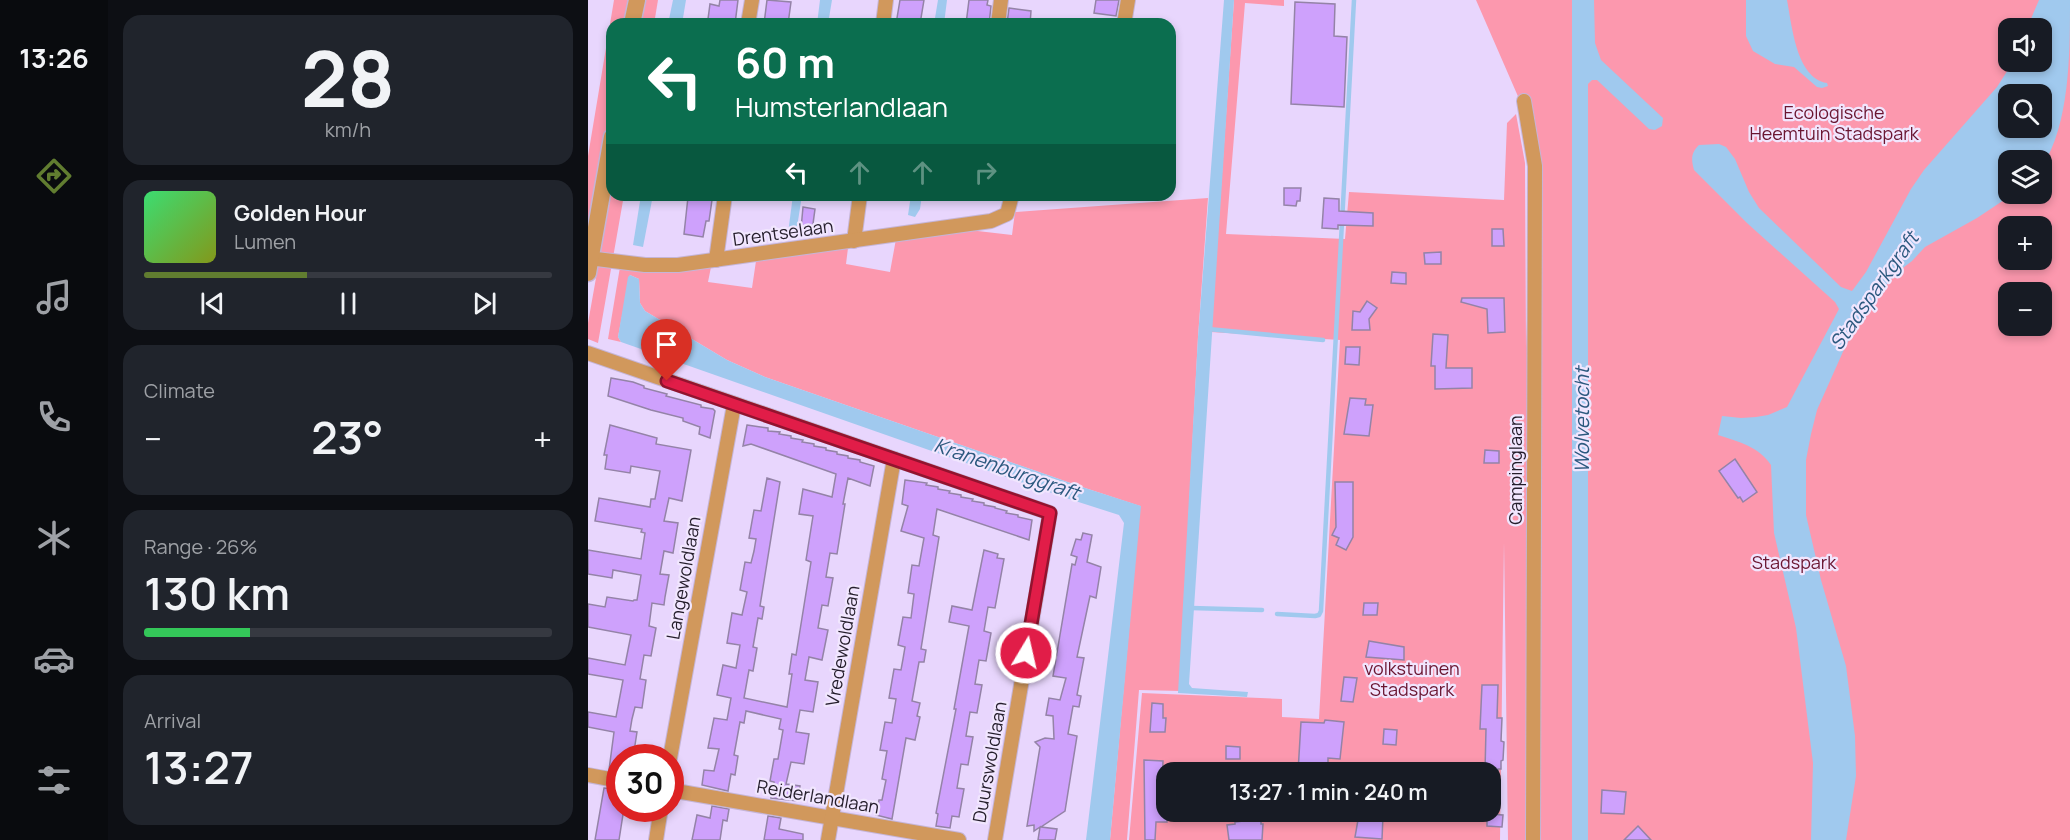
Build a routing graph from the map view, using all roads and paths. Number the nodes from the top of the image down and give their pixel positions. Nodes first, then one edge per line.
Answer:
1 (636, 0) edge
2 (752, 0) edge
3 (886, 0) edge
4 (1001, 0) edge
5 (1128, 0) edge
6 (633, 18) edge
7 (749, 18) edge
8 (884, 18) edge
9 (999, 18) edge
10 (1125, 18) edge
11 (1524, 101) dead end
12 (606, 170) edge
13 (724, 201) edge
14 (859, 201) edge
15 (1010, 201) edge
16 (854, 241) junction
17 (716, 260) junction
18 (589, 263) edge
19 (588, 353) edge
20 (734, 405) junction
21 (894, 459) junction
22 (673, 744) edge
23 (588, 775) edge
24 (606, 778) edge
25 (684, 792) edge
26 (832, 818) junction
27 (659, 822) edge
28 (656, 840) edge
29 (828, 840) edge
30 (959, 840) edge
31 (995, 840) edge
32 (1533, 840) edge

1 - 6 street
2 - 7 street
3 - 8 street
4 - 9 street
5 - 10 street
11 - 32 street, Campinglaan
12 - 18 street
13 - 17 street, Drentselaan
14 - 16 street, Drentselaan
15 - 16 street, Drentselaan
16 - 17 street, Drentselaan
17 - 18 street, Drentselaan
19 - 20 street
20 - 21 street
20 - 22 street, Langewoldlaan
21 - 26 street, Vredewoldlaan
21 - 31 street, Duurswoldlaan
23 - 24 street
25 - 26 street, Reiderlandlaan
26 - 29 street, Vredewoldlaan
26 - 30 street, Reiderlandlaan
27 - 28 street

